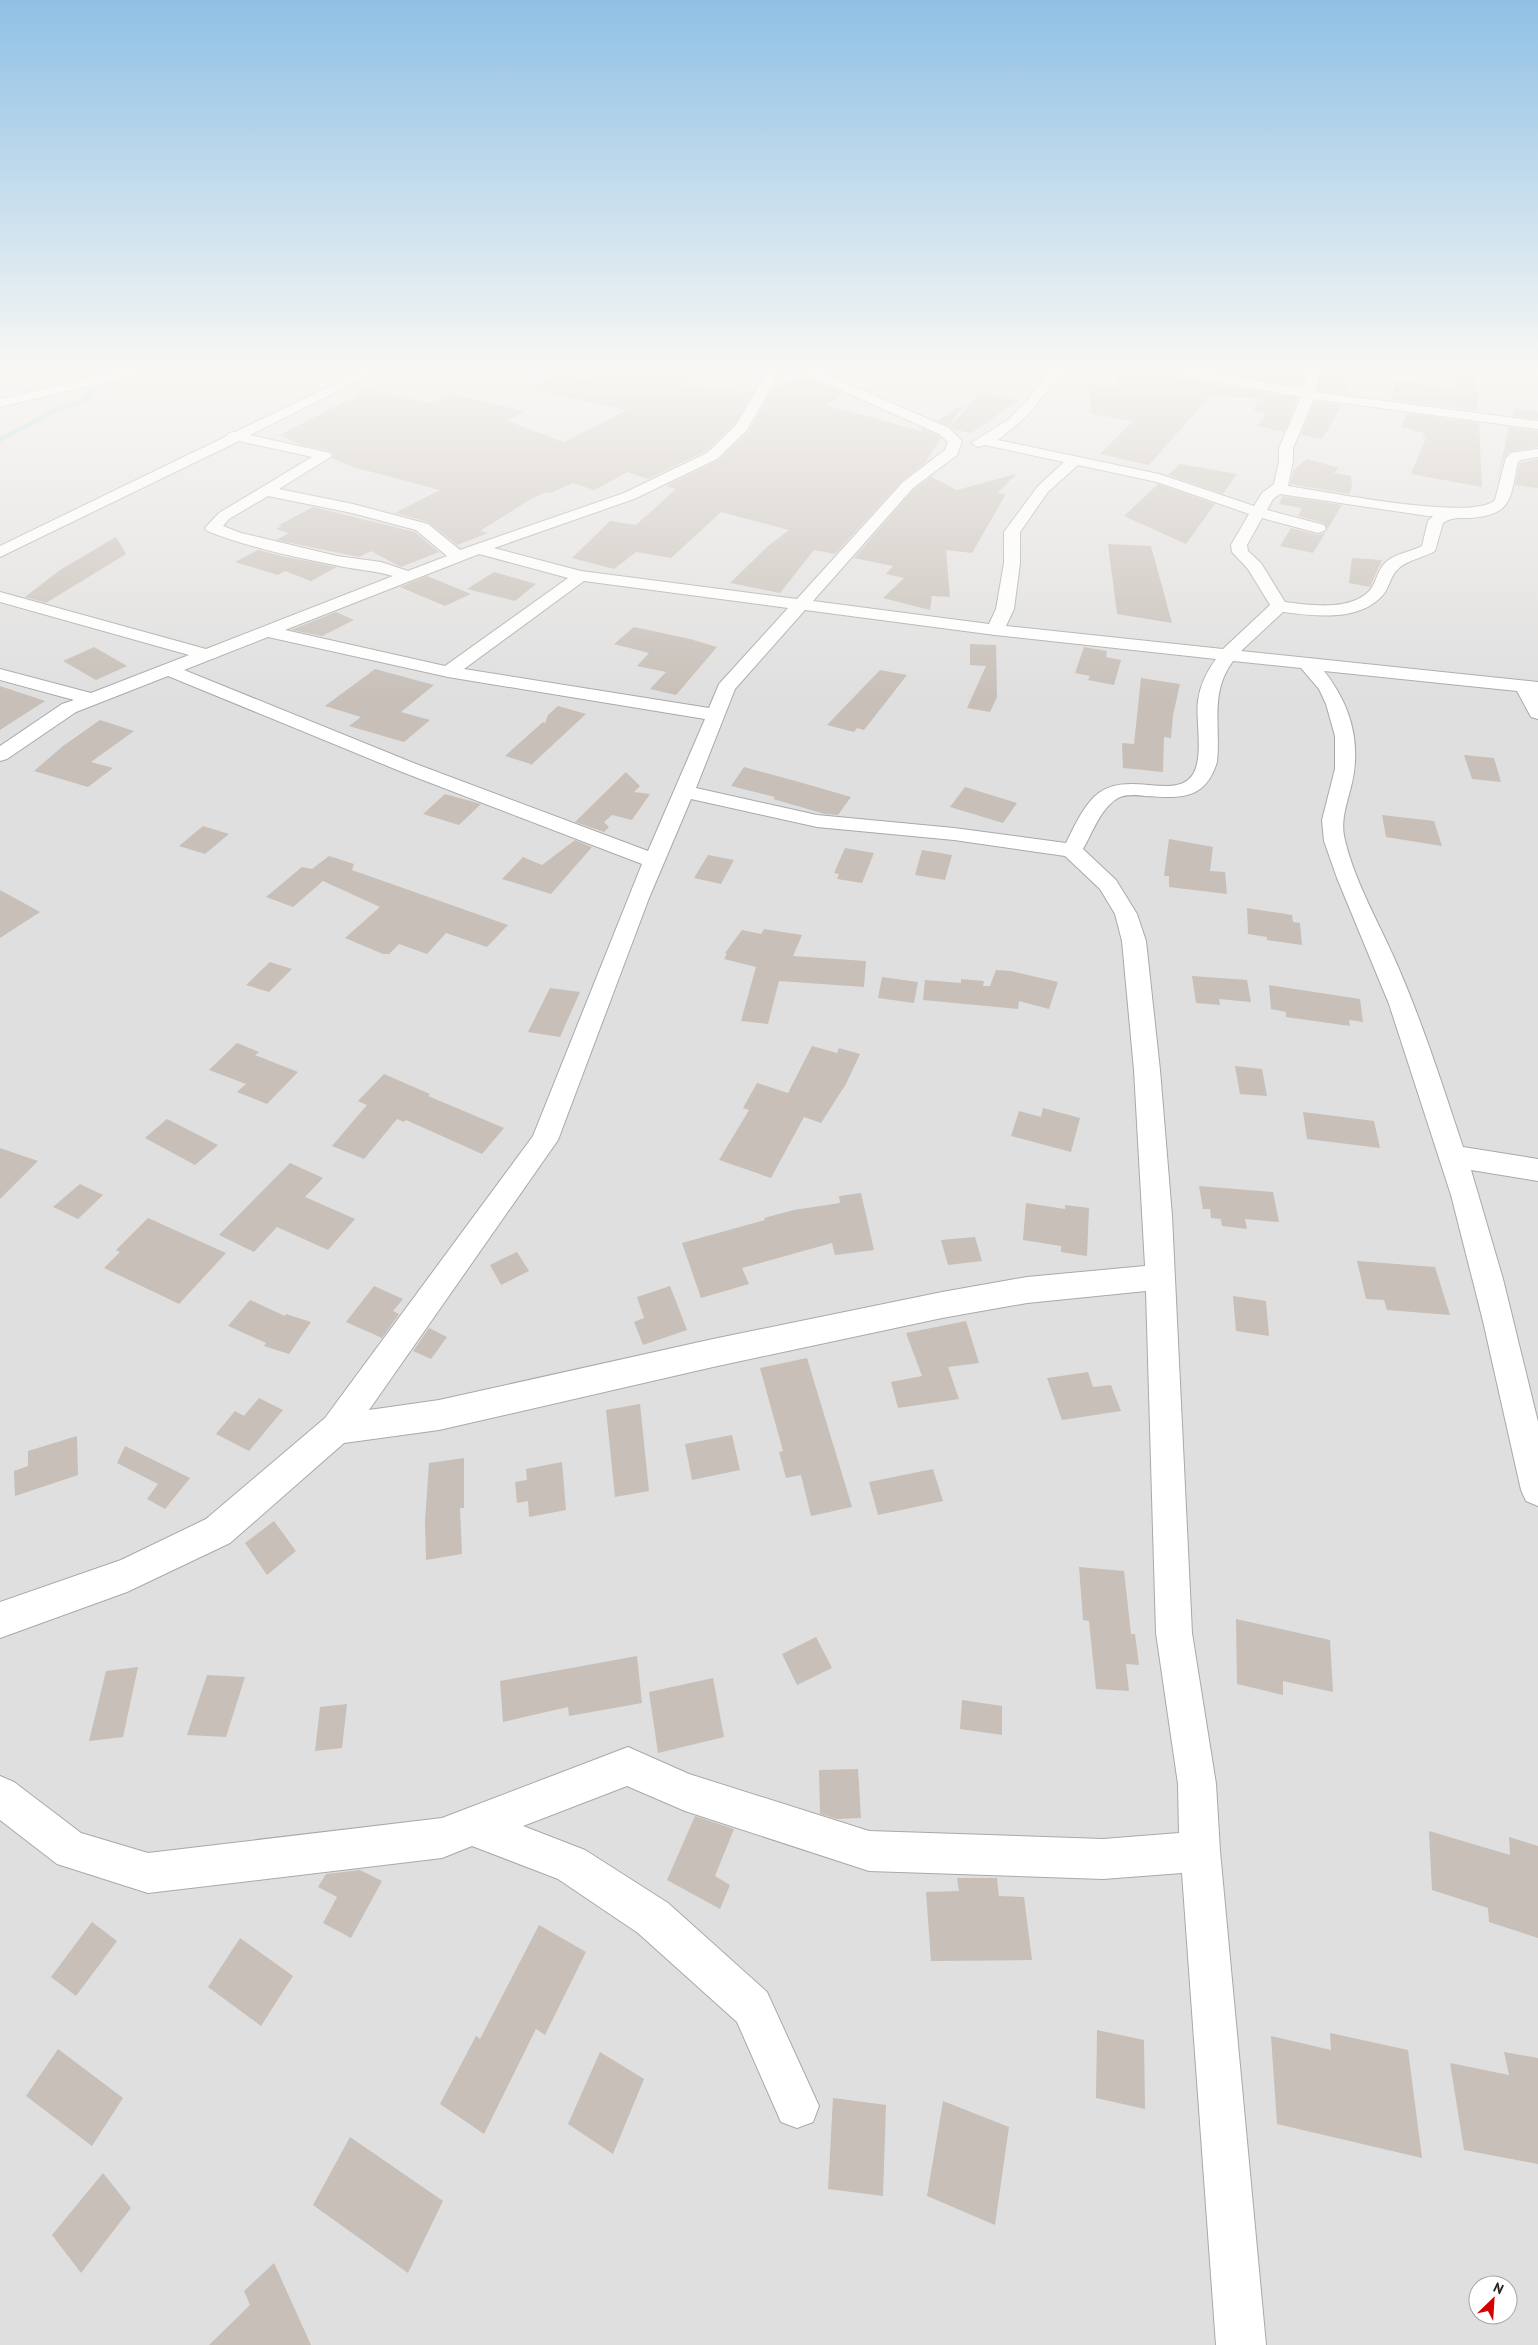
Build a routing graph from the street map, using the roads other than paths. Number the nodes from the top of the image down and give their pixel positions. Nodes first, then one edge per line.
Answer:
1 (144, 480) edge
2 (284, 480) edge
3 (661, 480) edge
4 (914, 480) edge
5 (1053, 480) edge
6 (1167, 480) edge
7 (1282, 480) edge
8 (1508, 480) edge
9 (1279, 489) junction
10 (266, 491) junction
11 (1256, 512) junction
12 (1449, 514) junction
13 (1318, 528) dead end
14 (477, 549) junction
15 (0, 552) edge
16 (458, 557) junction
17 (408, 576) junction
18 (581, 576) junction
19 (0, 597) edge
20 (802, 604) junction
21 (1279, 606) junction
22 (995, 630) junction
23 (266, 631) junction
24 (205, 654) junction
25 (1228, 655) junction
26 (1306, 663) junction
27 (167, 669) junction
28 (448, 672) junction
29 (0, 674) edge
30 (1531, 687) edge
31 (93, 699) junction
32 (1538, 713) edge
33 (716, 715) junction
34 (0, 754) edge
35 (684, 791) junction
36 (1072, 850) junction
37 (654, 860) junction
38 (1453, 1156) junction
39 (1538, 1170) edge
40 (1159, 1277) junction
41 (336, 1429) junction
42 (1538, 1490) edge
43 (0, 1620) edge
44 (0, 1796) edge
45 (470, 1826) junction
46 (1200, 1851) junction
47 (797, 2106) dead end
48 (1240, 2345) edge

1 - 15 street
2 - 10 street
3 - 14 street
4 - 20 street
5 - 22 street
6 - 11 street
7 - 9 street
8 - 12 street
9 - 11 street
9 - 12 street
10 - 16 street
10 - 17 street
11 - 13 street
11 - 21 street
12 - 21 street
14 - 16 street
14 - 18 street
16 - 17 street
17 - 23 street
18 - 20 street
18 - 28 street
19 - 24 street
20 - 22 street
20 - 33 street
21 - 25 street
22 - 25 street
23 - 24 street
23 - 28 street
24 - 27 street
25 - 26 street
25 - 36 street
26 - 30 street
26 - 38 street
27 - 31 street
27 - 37 street
28 - 33 street
29 - 31 street
30 - 32 street
31 - 34 street
33 - 35 street
35 - 36 street
35 - 37 street
36 - 40 street
37 - 41 street
38 - 39 street
38 - 42 street
40 - 41 street
40 - 46 street
41 - 43 street
44 - 45 street
45 - 46 street
45 - 47 street
46 - 48 street

